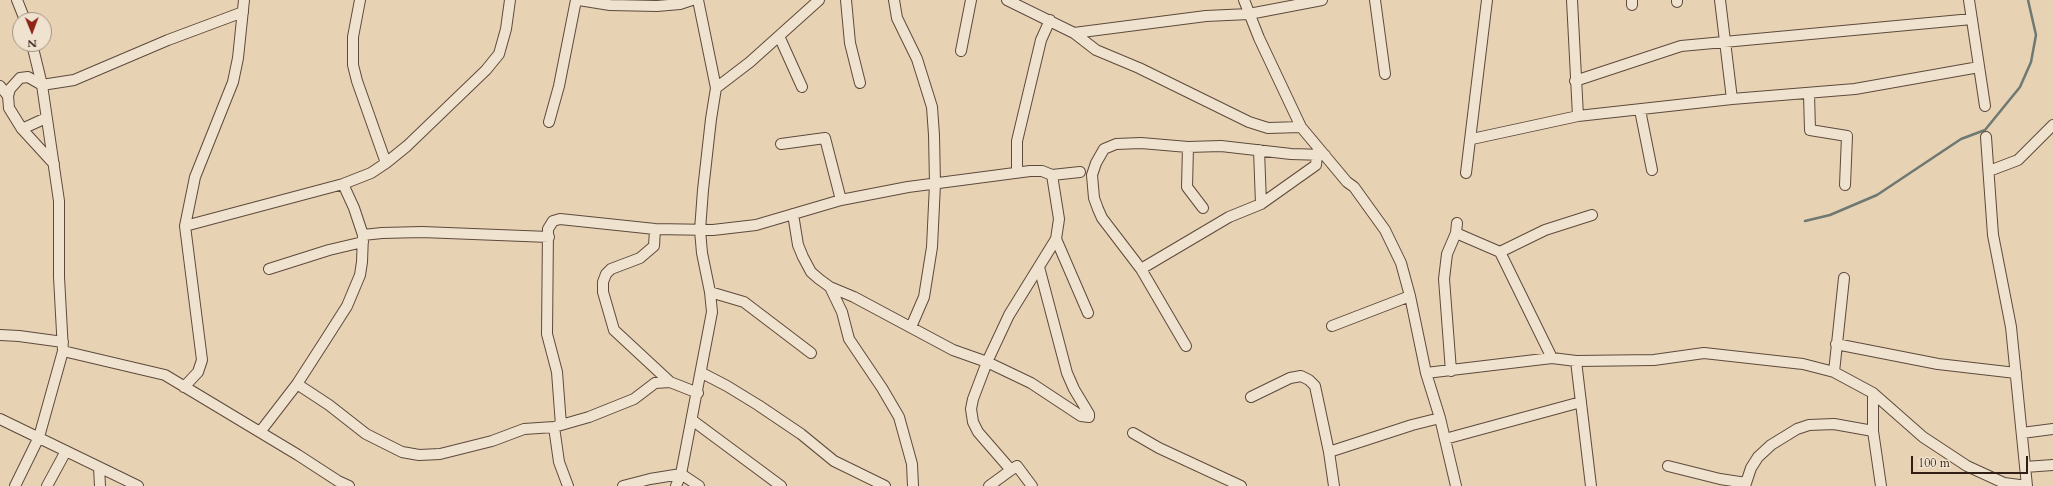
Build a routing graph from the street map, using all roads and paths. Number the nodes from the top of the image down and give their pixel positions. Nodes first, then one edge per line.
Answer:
1 (17, 0) edge
2 (244, 0) edge
3 (360, 0) edge
4 (510, 0) edge
5 (576, 0) edge
6 (579, 0) edge
7 (692, 0) edge
8 (698, 0) edge
9 (820, 0) edge
10 (846, 0) edge
11 (894, 0) edge
12 (971, 0) edge
13 (1007, 0) edge
14 (1244, 0) edge
15 (1322, 0) edge
16 (1375, 0) edge
17 (1487, 0) edge
18 (1572, 0) edge
19 (1720, 0) edge
20 (1969, 0) edge
21 (22, 12) edge
22 (243, 12) junction
23 (1249, 14) junction
24 (1972, 19) junction
25 (1050, 20) junction
26 (1074, 33) junction
27 (779, 36) junction
28 (1725, 42) junction
29 (961, 51) dead end
30 (34, 52) edge
31 (1979, 67) junction
32 (1385, 74) dead end
33 (1575, 81) junction
34 (860, 83) dead end
35 (42, 85) junction
36 (0, 86) edge
37 (802, 87) dead end
38 (716, 88) junction
39 (1809, 94) junction
40 (8, 96) junction
41 (1732, 99) junction
42 (1985, 106) dead end
43 (4, 109) edge
44 (1640, 110) junction
45 (1578, 116) junction
46 (46, 118) junction
47 (549, 122) dead end
48 (2053, 125) edge
49 (1301, 127) junction
50 (22, 128) junction
51 (1986, 137) dead end
52 (1472, 139) junction
53 (781, 144) dead end
54 (1188, 147) junction
55 (1259, 150) junction
56 (1321, 155) junction
57 (386, 163) junction
58 (54, 164) junction
59 (1652, 170) dead end
60 (1017, 172) junction
61 (1080, 172) dead end
62 (1989, 172) junction
63 (1466, 173) dead end
64 (1052, 175) junction
65 (343, 184) junction
66 (935, 184) junction
67 (1845, 185) dead end
68 (841, 200) junction
69 (1260, 204) junction
70 (1203, 208) dead end
71 (793, 214) junction
72 (1592, 215) dead end
73 (1458, 223) dead end
74 (185, 226) junction
75 (655, 229) junction
76 (700, 230) junction
77 (1456, 233) junction
78 (549, 237) junction
79 (363, 239) junction
80 (1056, 239) junction
81 (1500, 252) junction
82 (1039, 267) junction
83 (1141, 268) junction
84 (269, 269) dead end
85 (1844, 278) dead end
86 (830, 287) junction
87 (710, 292) junction
88 (1410, 296) junction
89 (1088, 313) dead end
90 (1332, 326) dead end
91 (911, 327) junction
92 (0, 335) edge
93 (1836, 344) junction
94 (63, 346) junction
95 (1186, 346) dead end
96 (811, 353) dead end
97 (1552, 358) junction
98 (1576, 361) junction
99 (987, 362) junction
100 (1450, 370) junction
101 (1834, 372) junction
102 (702, 373) junction
103 (1426, 373) junction
104 (2016, 373) junction
105 (670, 382) junction
106 (297, 384) junction
107 (184, 387) junction
108 (698, 393) junction
109 (1873, 393) junction
110 (1251, 397) dead end
111 (1581, 402) junction
112 (1440, 418) junction
113 (0, 419) edge
114 (692, 420) junction
115 (558, 426) junction
116 (2053, 430) edge
117 (1874, 431) junction
118 (260, 432) junction
119 (1132, 433) dead end
120 (2022, 433) junction
121 (39, 437) junction
122 (1445, 439) junction
123 (66, 451) junction
124 (1330, 452) junction
125 (2053, 465) edge
126 (1668, 466) dead end
127 (99, 467) junction
128 (2025, 467) junction
129 (1011, 470) junction
130 (681, 474) junction
131 (1746, 485) edge
132 (15, 486) edge
133 (47, 486) edge
134 (100, 486) edge
135 (138, 486) edge
136 (349, 486) edge
137 (568, 486) edge
138 (623, 486) edge
139 (676, 486) edge
140 (699, 486) edge
141 (781, 486) edge
142 (885, 486) edge
143 (913, 486) edge
144 (989, 486) edge
145 (1032, 486) edge
146 (1241, 486) edge
147 (1334, 486) edge
148 (1456, 486) edge
149 (1591, 486) edge
150 (1880, 486) edge
151 (2027, 486) edge

1 - 21 street
2 - 22 street
3 - 57 street
4 - 57 street
5 - 47 street
6 - 7 street
8 - 38 street
9 - 27 street
10 - 34 street
11 - 66 street
12 - 29 street
13 - 25 street
14 - 23 street
15 - 23 street
16 - 32 street
17 - 52 street
18 - 33 street
19 - 28 street
20 - 24 street
22 - 35 street
22 - 74 street
23 - 26 street
23 - 49 street
24 - 28 street
24 - 31 street
25 - 26 street
25 - 60 street
26 - 49 street
27 - 37 street
27 - 38 street
28 - 33 street
28 - 41 street
30 - 35 street
31 - 39 street
31 - 42 street
33 - 45 street
35 - 40 street
35 - 46 street
36 - 40 street
38 - 76 street
39 - 41 street
39 - 67 street
40 - 43 street
41 - 44 street
43 - 50 street
44 - 45 street
44 - 59 street
45 - 52 street
46 - 50 street
46 - 58 street
48 - 62 street
49 - 56 street
50 - 58 street
51 - 62 street
52 - 63 street
53 - 68 street
54 - 55 street
54 - 70 street
54 - 83 street
55 - 56 street
55 - 69 street
56 - 69 street
56 - 88 street
57 - 65 street
58 - 94 street
60 - 64 street
60 - 66 street
61 - 64 street
62 - 104 street
64 - 80 street
65 - 74 street
65 - 79 street
66 - 68 street
66 - 91 street
68 - 71 street
69 - 83 street
71 - 76 street
71 - 86 street
72 - 81 street
73 - 77 street
74 - 107 street
75 - 76 street
75 - 78 street
75 - 105 street
76 - 87 street
77 - 81 street
77 - 100 street
78 - 79 street
78 - 115 street
79 - 84 street
79 - 106 street
80 - 82 street
80 - 89 street
81 - 97 street
82 - 99 street
82 - 99 street
83 - 95 street
85 - 93 street
86 - 91 street
86 - 143 street
87 - 96 street
87 - 102 street
88 - 90 street
88 - 103 street
91 - 99 street
92 - 94 street
93 - 101 street
93 - 104 street
94 - 107 street
94 - 121 street
97 - 98 street
97 - 100 street
98 - 101 street
98 - 111 street
99 - 129 street
100 - 103 street
101 - 109 street
102 - 108 street
102 - 142 street
103 - 112 street
104 - 120 street
105 - 108 street
105 - 115 street
106 - 115 street
106 - 118 street
107 - 118 street
108 - 114 street
109 - 117 street
109 - 151 street
110 - 124 street
111 - 122 street
111 - 149 street
112 - 122 street
112 - 124 street
113 - 121 street
114 - 130 street
114 - 141 street
115 - 137 street
116 - 120 street
117 - 131 street
117 - 150 street
118 - 136 street
119 - 146 street
120 - 128 street
121 - 123 street
121 - 132 street
122 - 148 street
123 - 127 street
123 - 133 street
124 - 147 street
125 - 128 street
126 - 131 street
127 - 134 street
127 - 135 street
128 - 151 street
129 - 144 street
129 - 145 street
130 - 138 street
130 - 139 street
130 - 140 street

